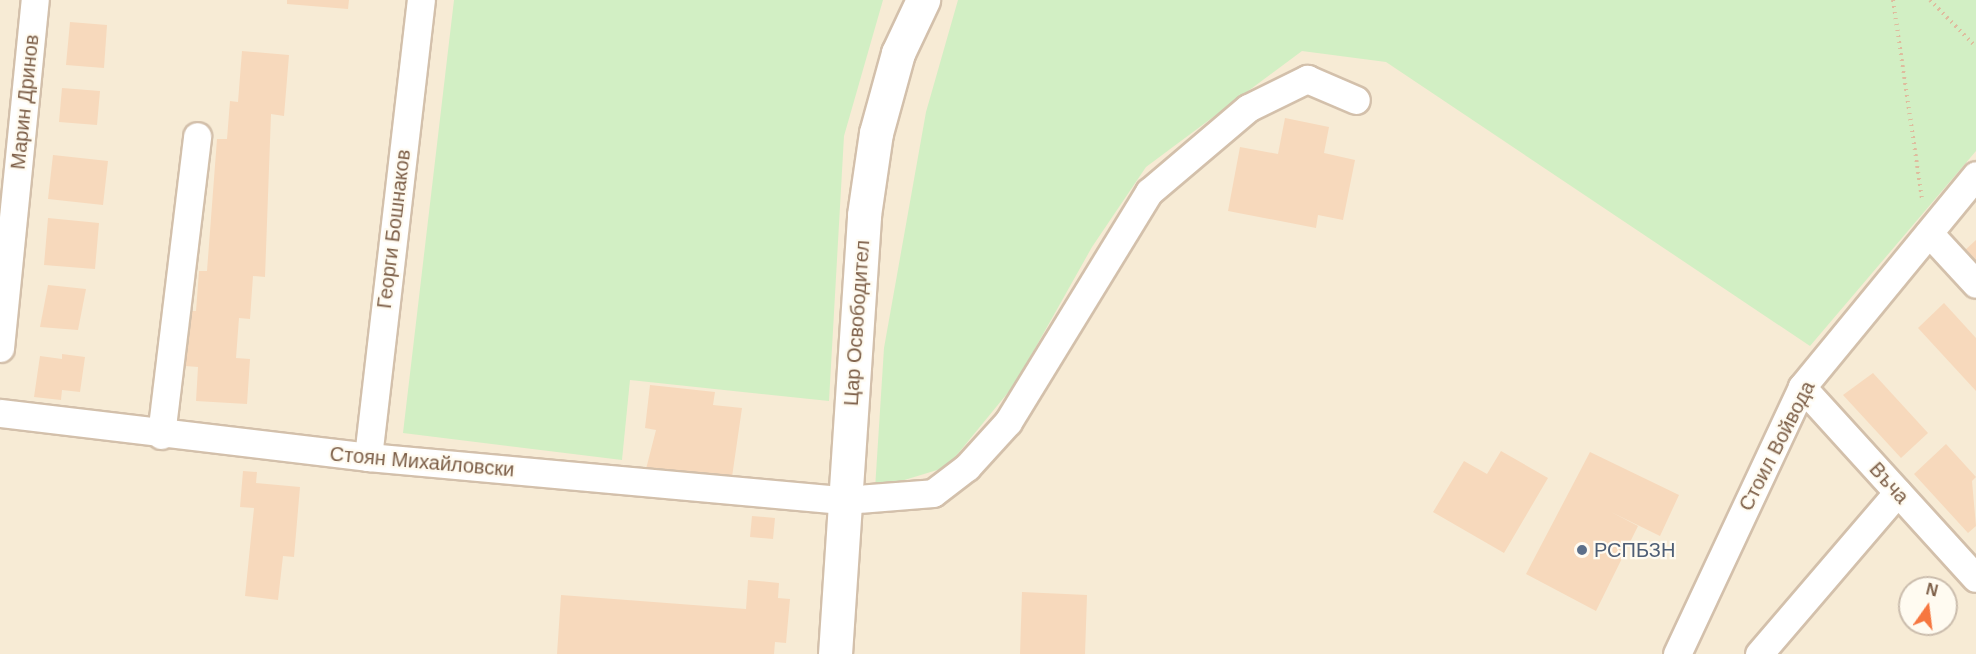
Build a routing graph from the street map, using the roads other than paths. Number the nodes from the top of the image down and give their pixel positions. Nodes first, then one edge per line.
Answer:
1 (35, 0) edge
2 (421, 0) edge
3 (923, 0) edge
4 (1356, 100) dead end
5 (197, 136) dead end
6 (1976, 175) edge
7 (1929, 232) junction
8 (1976, 284) edge
9 (0, 348) edge
10 (1802, 387) junction
11 (0, 413) edge
12 (161, 435) junction
13 (368, 457) junction
14 (1898, 492) junction
15 (845, 500) junction
16 (1976, 578) edge
17 (835, 654) edge
18 (1677, 654) edge
19 (1759, 654) edge

1 - 9 street, Марин Дринов
2 - 13 street, Георги Бошнаков
3 - 15 main road, Цар Освободител
4 - 15 street, Стоян Михайловски
5 - 12 street
6 - 7 street, Стоил Войвода
7 - 8 street
7 - 10 street, Стоил Войвода
10 - 14 street, Въча
10 - 18 street, Стоил Войвода
11 - 12 street, Стоян Михайловски
12 - 13 street, Стоян Михайловски
13 - 15 street, Стоян Михайловски
14 - 16 street, Въча
14 - 19 street
15 - 17 main road, Цар Освободител

